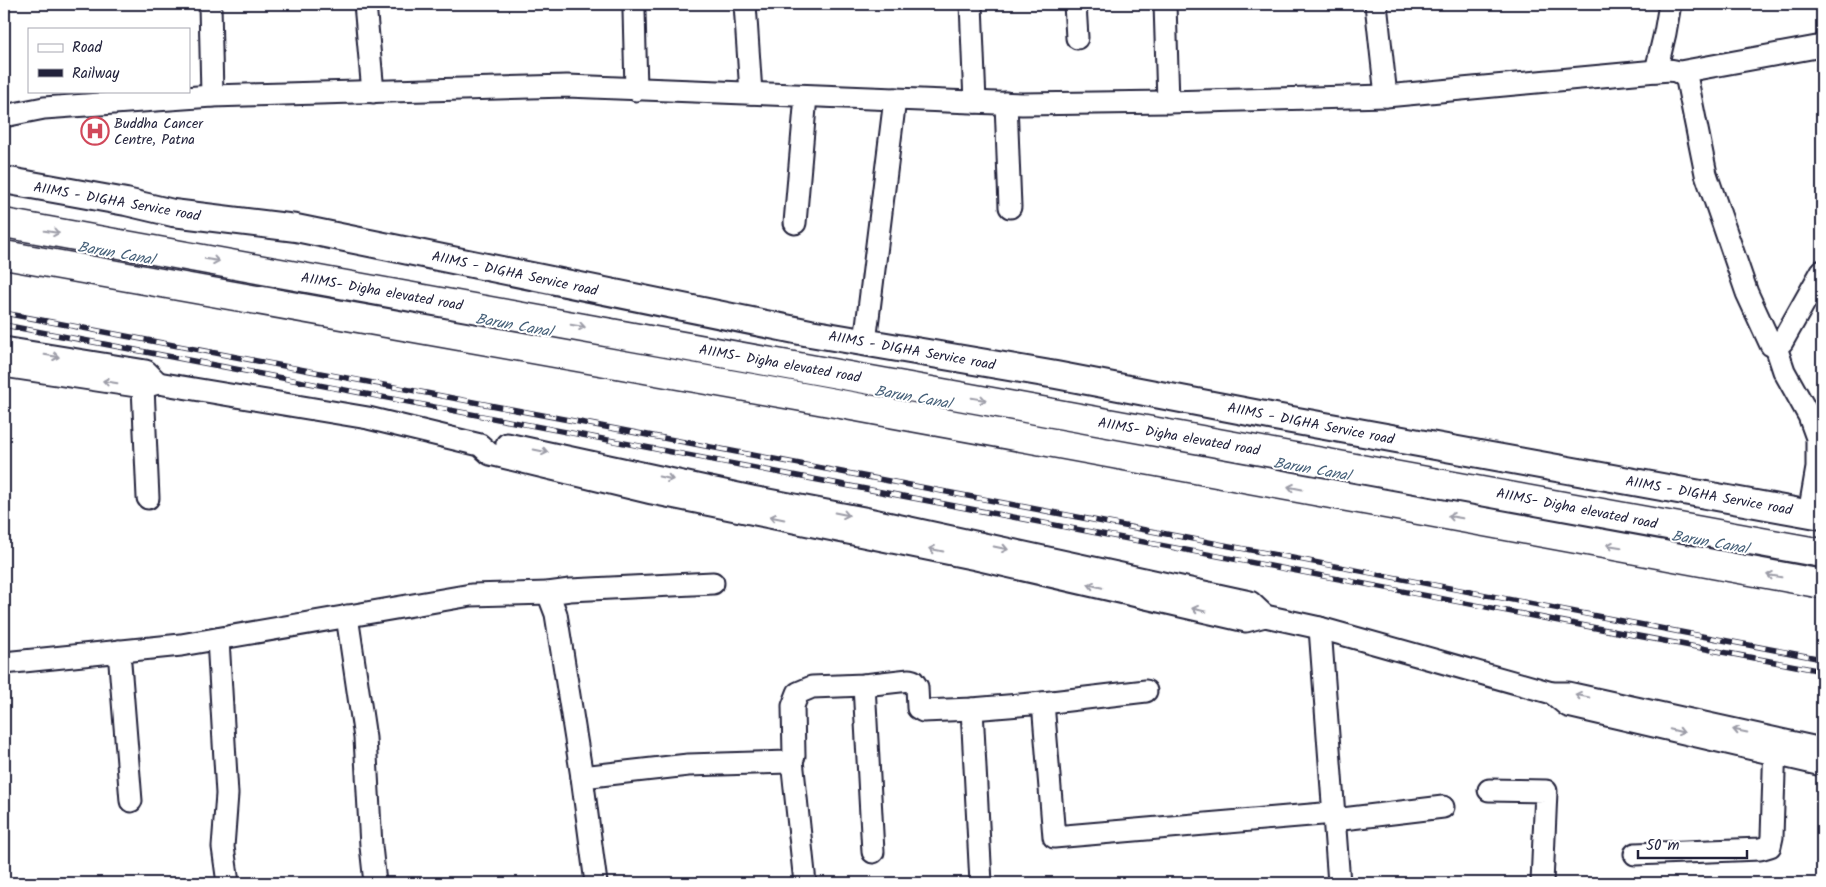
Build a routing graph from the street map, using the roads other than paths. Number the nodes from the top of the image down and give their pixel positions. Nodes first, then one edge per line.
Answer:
1 (210, 4) edge
2 (364, 4) edge
3 (745, 4) edge
4 (971, 4) edge
5 (1075, 4) edge
6 (1167, 4) edge
7 (1376, 4) edge
8 (1670, 4) edge
9 (634, 11) dead end
10 (1077, 38) dead end
11 (1822, 46) edge
12 (1656, 71) junction
13 (1680, 72) junction
14 (636, 90) junction
15 (373, 92) junction
16 (750, 94) junction
17 (212, 96) junction
18 (806, 96) junction
19 (1386, 96) junction
20 (895, 100) junction
21 (975, 102) junction
22 (1168, 102) junction
23 (1006, 103) junction
24 (4, 116) edge
25 (4, 180) edge
26 (1010, 207) dead end
27 (4, 224) edge
28 (794, 224) dead end
29 (4, 255) edge
30 (1822, 270) edge
31 (866, 342) junction
32 (1776, 346) junction
33 (4, 348) edge
34 (4, 366) edge
35 (149, 380) junction
36 (148, 498) dead end
37 (1816, 515) edge
38 (1822, 553) edge
39 (713, 583) dead end
40 (1822, 584) edge
41 (548, 593) junction
42 (347, 616) junction
43 (1320, 628) junction
44 (218, 639) junction
45 (119, 651) junction
46 (4, 663) edge
47 (864, 685) junction
48 (1146, 691) dead end
49 (1043, 703) junction
50 (972, 710) junction
51 (1774, 746) junction
52 (1822, 749) edge
53 (792, 760) junction
54 (1822, 765) edge
55 (582, 777) junction
56 (1489, 790) dead end
57 (131, 801) dead end
58 (1443, 807) dead end
59 (1334, 816) junction
60 (873, 852) dead end
61 (1635, 854) dead end
62 (228, 883) edge
63 (374, 883) edge
64 (596, 883) edge
65 (805, 883) edge
66 (981, 883) edge
67 (1339, 883) edge
68 (1542, 883) edge

1 - 17 street
2 - 15 street
3 - 16 street
4 - 21 street
5 - 10 street
6 - 22 street
7 - 19 street
8 - 12 street
9 - 14 street
11 - 13 street
12 - 13 street
12 - 19 street
13 - 32 street
14 - 15 street
14 - 16 street
15 - 17 street
16 - 18 street
17 - 24 street
18 - 20 street
18 - 28 street
19 - 22 street
20 - 21 street
20 - 31 street
21 - 23 street
22 - 23 street
23 - 26 street
25 - 31 main road, AIIMS - DIGHA Service road
27 -> 38 highway, AIIMS- Digha elevated road
40 -> 29 highway
30 - 32 street
31 - 37 main road, AIIMS - DIGHA Service road
32 - 37 street
33 -> 35 street
35 -> 34 street
35 - 36 street
35 - 43 street
39 - 41 street
41 - 42 street
41 - 55 street
42 - 44 street
42 - 63 street
43 - 51 street
43 - 59 street
44 - 45 street
44 - 62 street
45 - 46 street
45 - 57 street
47 - 50 street
47 - 53 street
47 - 60 street
48 - 49 street
49 - 50 street
49 - 59 street
50 - 66 street
51 - 52 street
51 - 54 street
51 - 61 street
53 - 55 street
53 - 65 street
55 - 64 street
56 - 68 street
58 - 59 street
59 - 67 street

